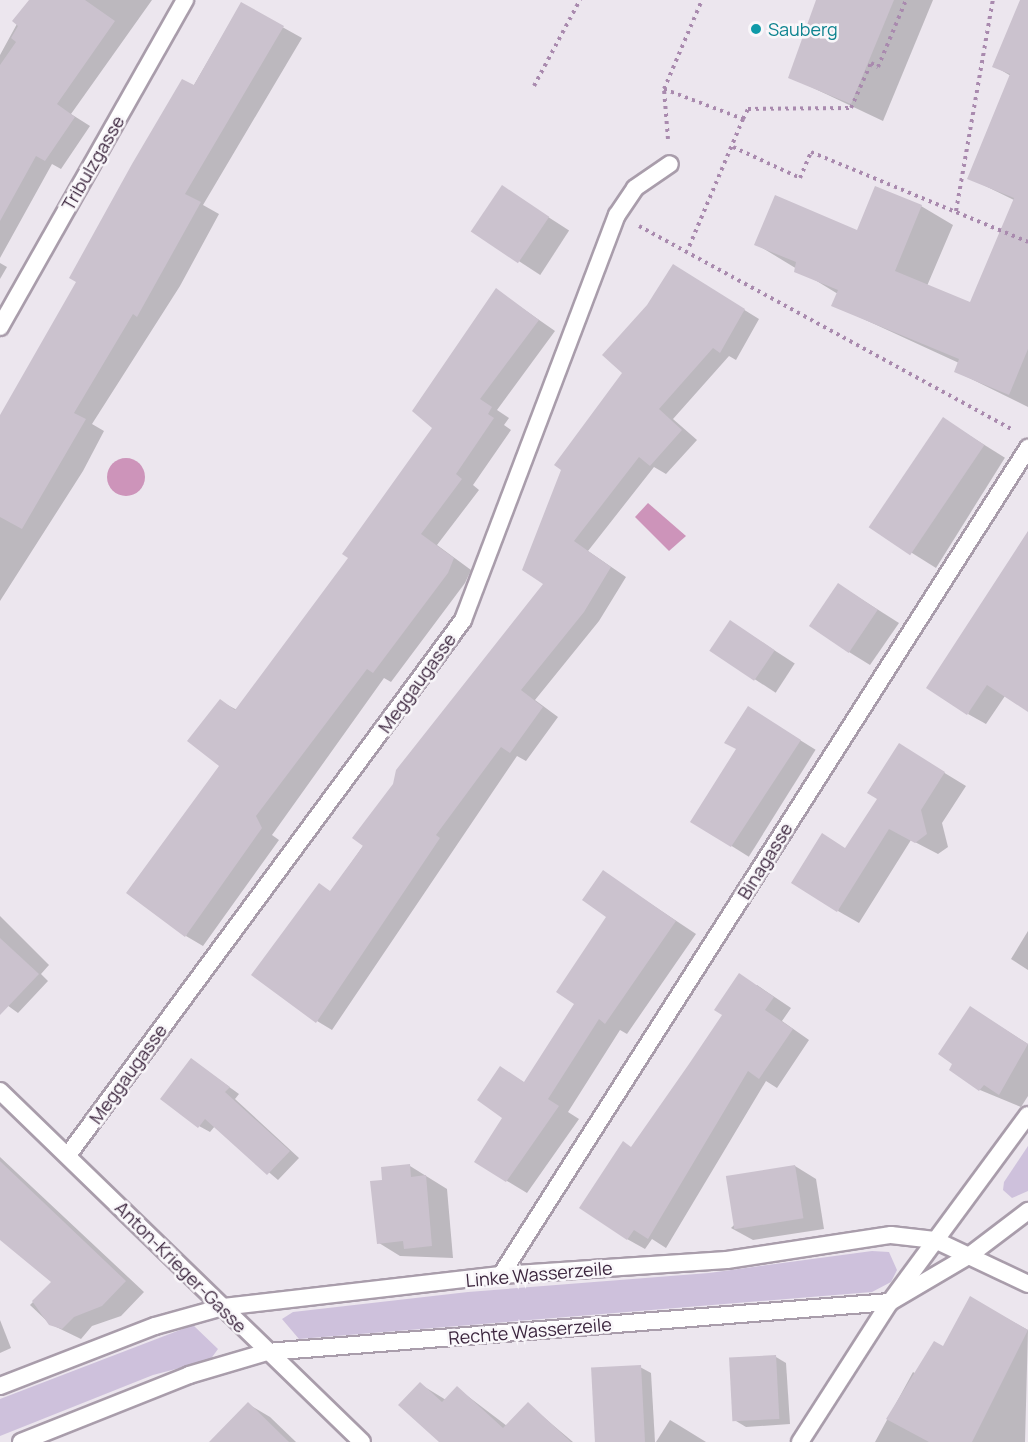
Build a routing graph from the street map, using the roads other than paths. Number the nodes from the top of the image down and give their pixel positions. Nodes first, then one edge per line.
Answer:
1 (185, 0) edge
2 (670, 164) road end
3 (0, 327) edge
4 (1028, 447) edge
5 (0, 1090) edge
6 (1028, 1115) edge
7 (68, 1155) junction
8 (1028, 1211) edge
9 (935, 1240) junction
10 (970, 1254) junction
11 (501, 1275) junction
12 (1028, 1284) edge
13 (890, 1302) junction
14 (223, 1307) junction
15 (267, 1352) junction
16 (0, 1386) edge
17 (21, 1442) edge
18 (362, 1442) edge
19 (800, 1442) edge

1 - 3 street, Tribulzgasse
2 - 7 street, Meggaugasse
4 - 11 street, Binagasse
5 - 7 street, Anton-Krieger-Gasse
6 - 9 street
7 - 14 street, Anton-Krieger-Gasse
8 - 10 street, Rechte Wasserzeile
9 - 10 street, Linke Wasserzeile
9 - 11 street, Linke Wasserzeile
9 - 13 street
10 - 12 street, Linke Wasserzeile
10 - 13 street, Rechte Wasserzeile
11 - 14 street, Linke Wasserzeile
13 - 15 street, Rechte Wasserzeile
13 - 19 street
14 - 15 street, Anton-Krieger-Gasse
14 - 16 street, Linke Wasserzeile
15 - 17 street, Rechte Wasserzeile
15 - 18 street, Anton-Krieger-Gasse

